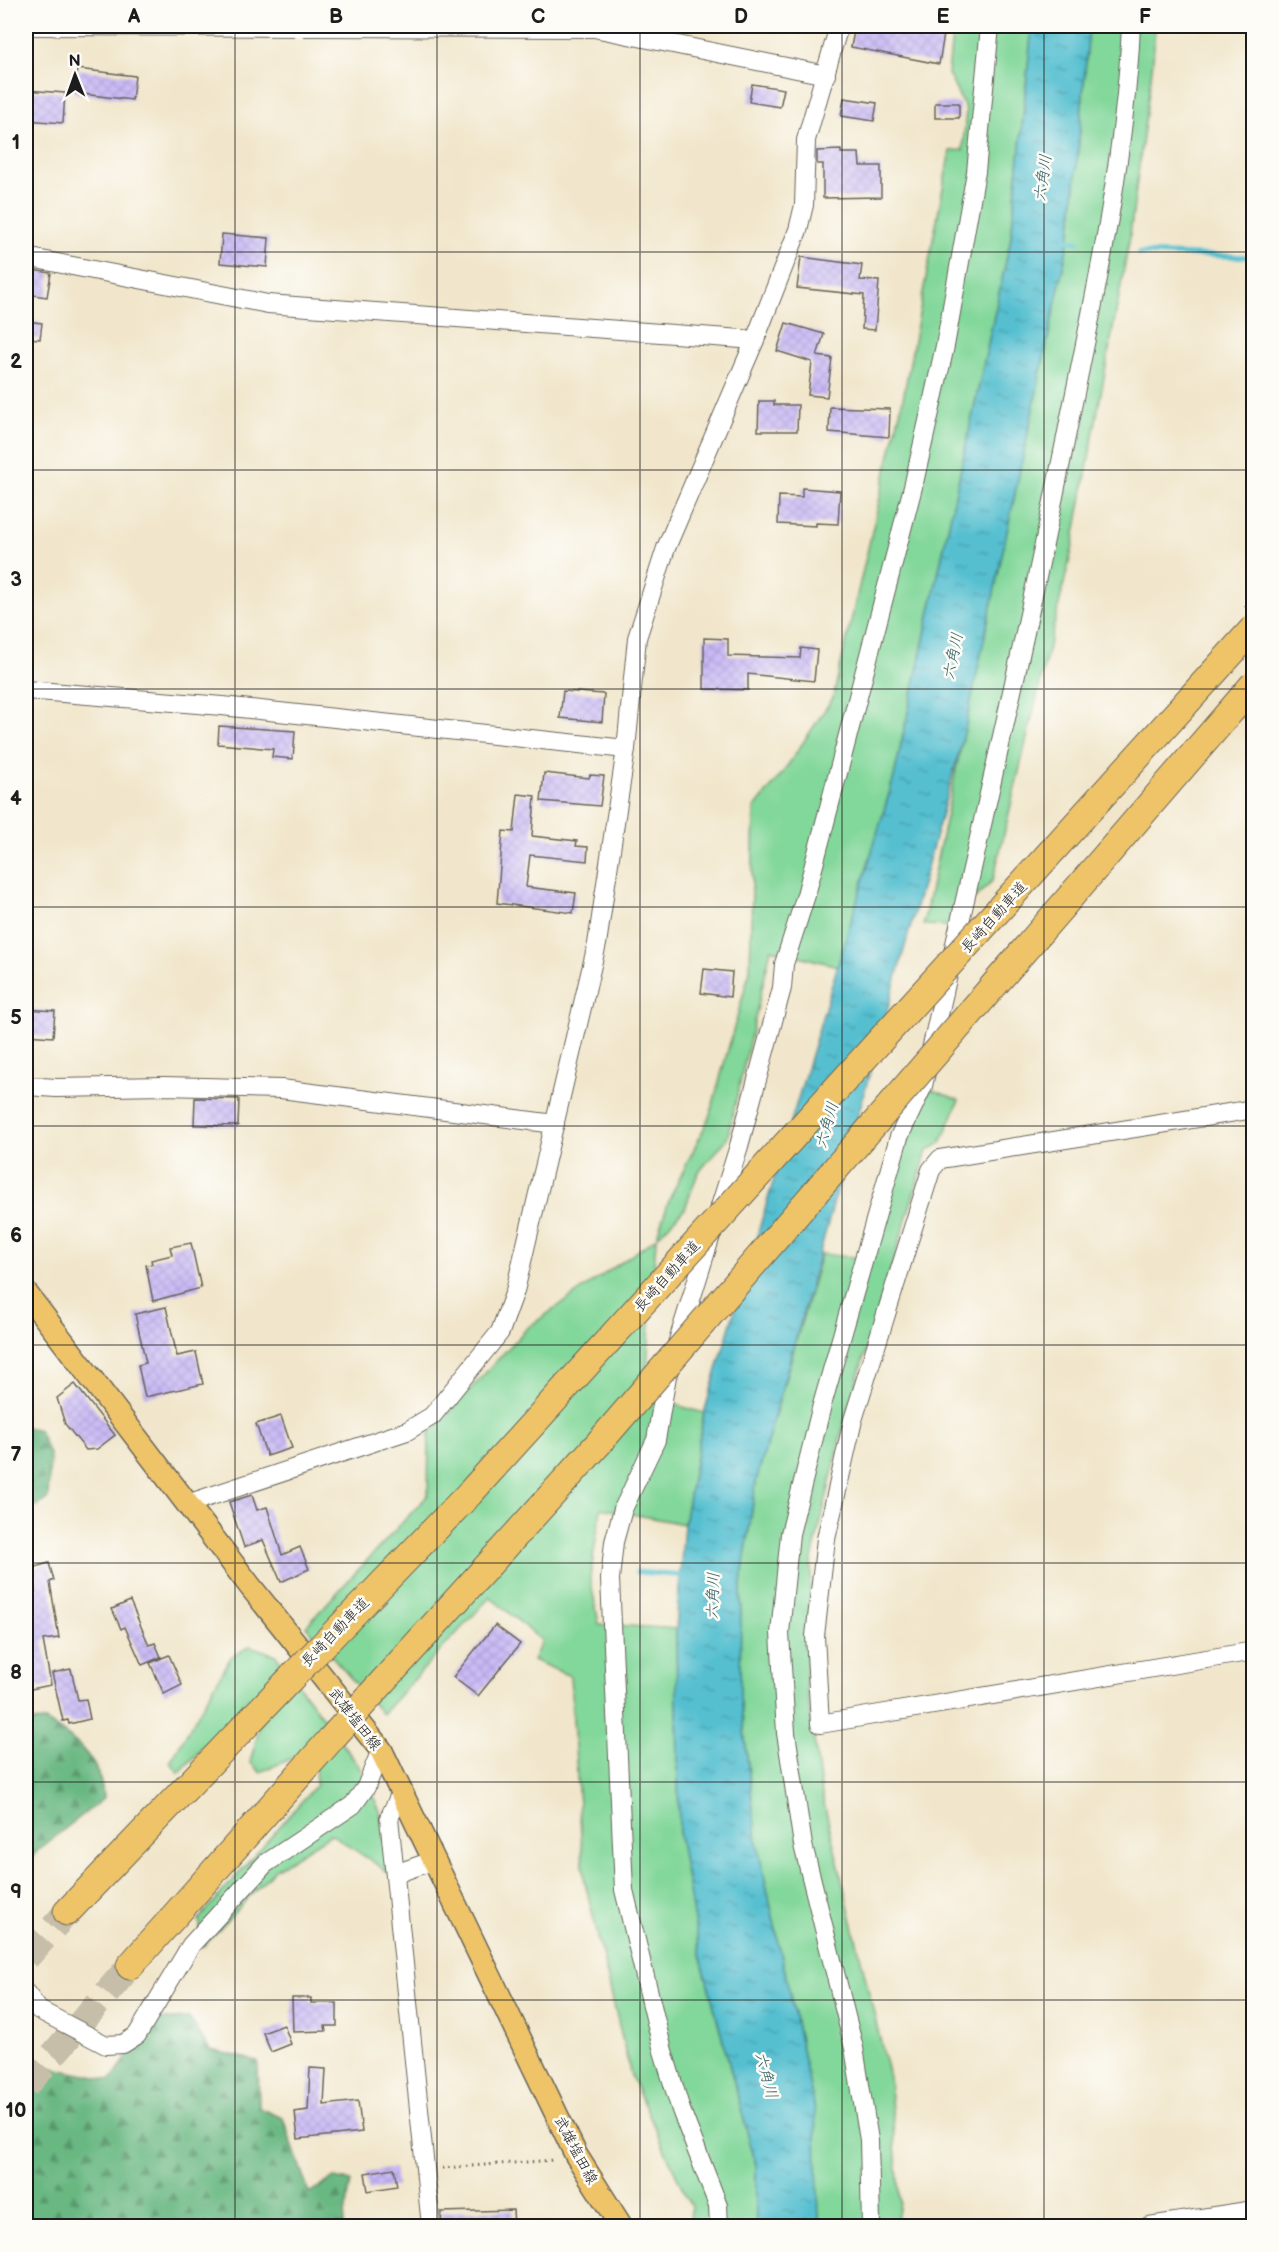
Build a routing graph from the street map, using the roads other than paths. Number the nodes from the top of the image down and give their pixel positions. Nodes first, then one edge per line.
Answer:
1 (26, 26) edge
2 (839, 26) edge
3 (990, 26) edge
4 (1131, 26) edge
5 (826, 75) junction
6 (26, 257) edge
7 (755, 340) junction
8 (1254, 628) edge
9 (1254, 684) edge
10 (26, 690) edge
11 (626, 749) junction
12 (26, 1086) edge
13 (1254, 1109) edge
14 (555, 1124) junction
15 (26, 1293) edge
16 (187, 1504) junction
17 (1254, 1651) edge
18 (381, 1750) junction
19 (402, 1791) junction
20 (435, 1860) junction
21 (395, 1874) junction
22 (67, 1912) tunnel mouth
23 (130, 1966) tunnel mouth
24 (26, 1993) edge
25 (1254, 2210) edge
26 (431, 2226) edge
27 (621, 2226) edge
28 (719, 2226) edge
29 (871, 2226) edge
30 (1149, 2226) edge

1 - 5 street
2 - 5 street
3 - 28 street
4 - 29 street
5 - 7 street
6 - 7 street
7 - 11 street
8 - 22 highway, 長崎自動車道, bridge
9 - 23 highway, bridge
10 - 11 street
11 - 14 street
12 - 14 street
13 - 17 street
14 - 16 street
15 - 16 main road, 武雄塩田線
16 - 18 main road, 武雄塩田線
18 - 19 main road, 武雄塩田線
18 - 24 street
19 - 20 main road, 武雄塩田線
19 - 21 street
20 - 21 street
20 - 27 main road, 武雄塩田線
21 - 26 street
25 - 30 street

